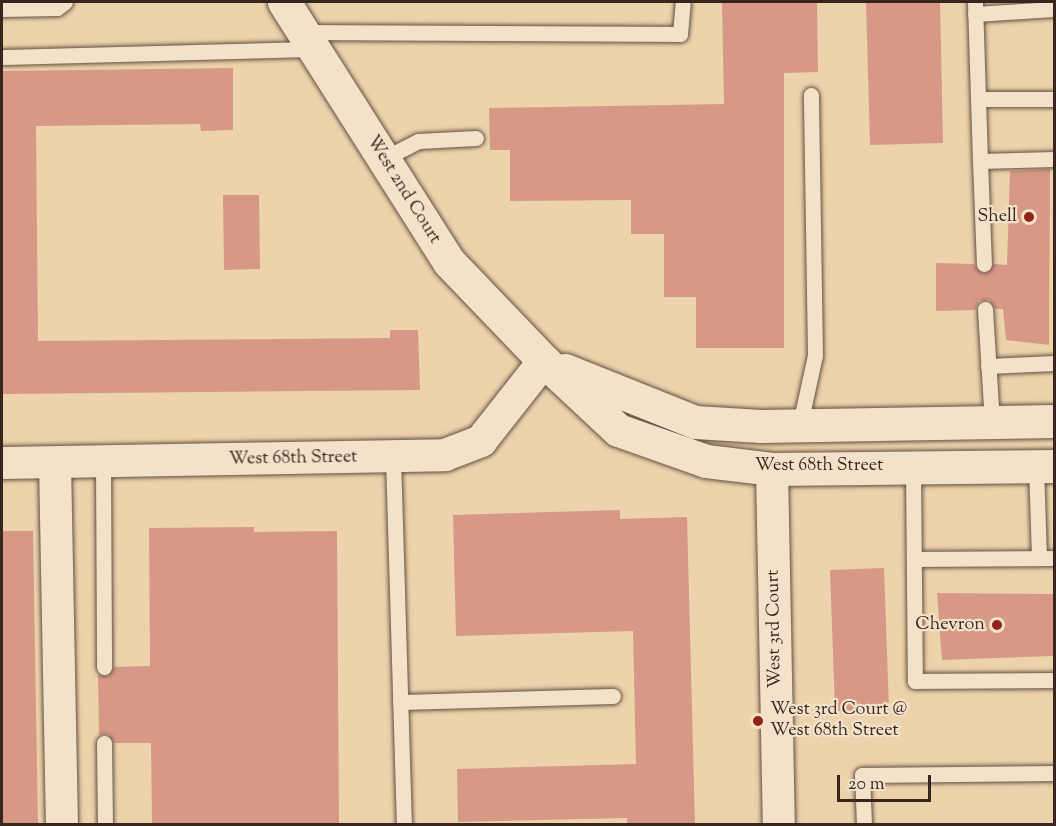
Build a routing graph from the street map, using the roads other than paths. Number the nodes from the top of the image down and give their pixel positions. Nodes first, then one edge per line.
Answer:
1 (65, 2) edge
2 (284, 2) edge
3 (683, 2) edge
4 (975, 8) edge
5 (2, 9) edge
6 (1054, 9) edge
7 (308, 40) junction
8 (2, 57) edge
9 (811, 95) dead end
10 (978, 99) junction
11 (1054, 99) edge
12 (476, 138) dead end
13 (383, 159) junction
14 (1054, 159) edge
15 (980, 161) junction
16 (984, 264) dead end
17 (985, 309) dead end
18 (544, 361) junction
19 (1054, 363) edge
20 (988, 366) junction
21 (1054, 421) edge
22 (992, 422) junction
23 (800, 424) junction
24 (393, 457) junction
25 (103, 462) junction
26 (2, 463) edge
27 (55, 463) junction
28 (913, 466) junction
29 (1045, 466) edge
30 (772, 469) junction
31 (915, 558) junction
32 (1047, 558) edge
33 (104, 667) dead end
34 (1054, 680) edge
35 (612, 696) dead end
36 (400, 702) junction
37 (104, 743) dead end
38 (1054, 773) edge
39 (62, 825) edge
40 (105, 825) edge
41 (404, 825) edge
42 (779, 825) edge
43 (864, 825) edge

1 - 5 lane
2 - 7 main road, West 2nd Court
3 - 7 lane
4 - 6 lane
4 - 10 lane
7 - 8 lane
7 - 13 main road, West 2nd Court
9 - 23 lane
10 - 11 lane
10 - 15 lane
12 - 13 lane
13 - 18 main road, West 2nd Court
14 - 15 lane
15 - 16 lane
17 - 20 lane
18 - 23 main road
18 - 24 street, West 68th Street
18 - 30 main road, West 68th Street
19 - 20 lane
20 - 22 lane
21 - 22 main road
22 - 23 main road
24 - 25 street, West 68th Street
24 - 36 lane
25 - 27 street, West 68th Street
25 - 33 lane
26 - 27 street, West 68th Street
27 - 39 street
28 - 29 main road, West 68th Street
28 - 30 main road, West 68th Street
28 - 31 lane
29 - 32 lane
30 - 42 street, West 3rd Court
31 - 32 lane
31 - 34 lane
35 - 36 lane
36 - 41 lane
37 - 40 lane
38 - 43 lane

